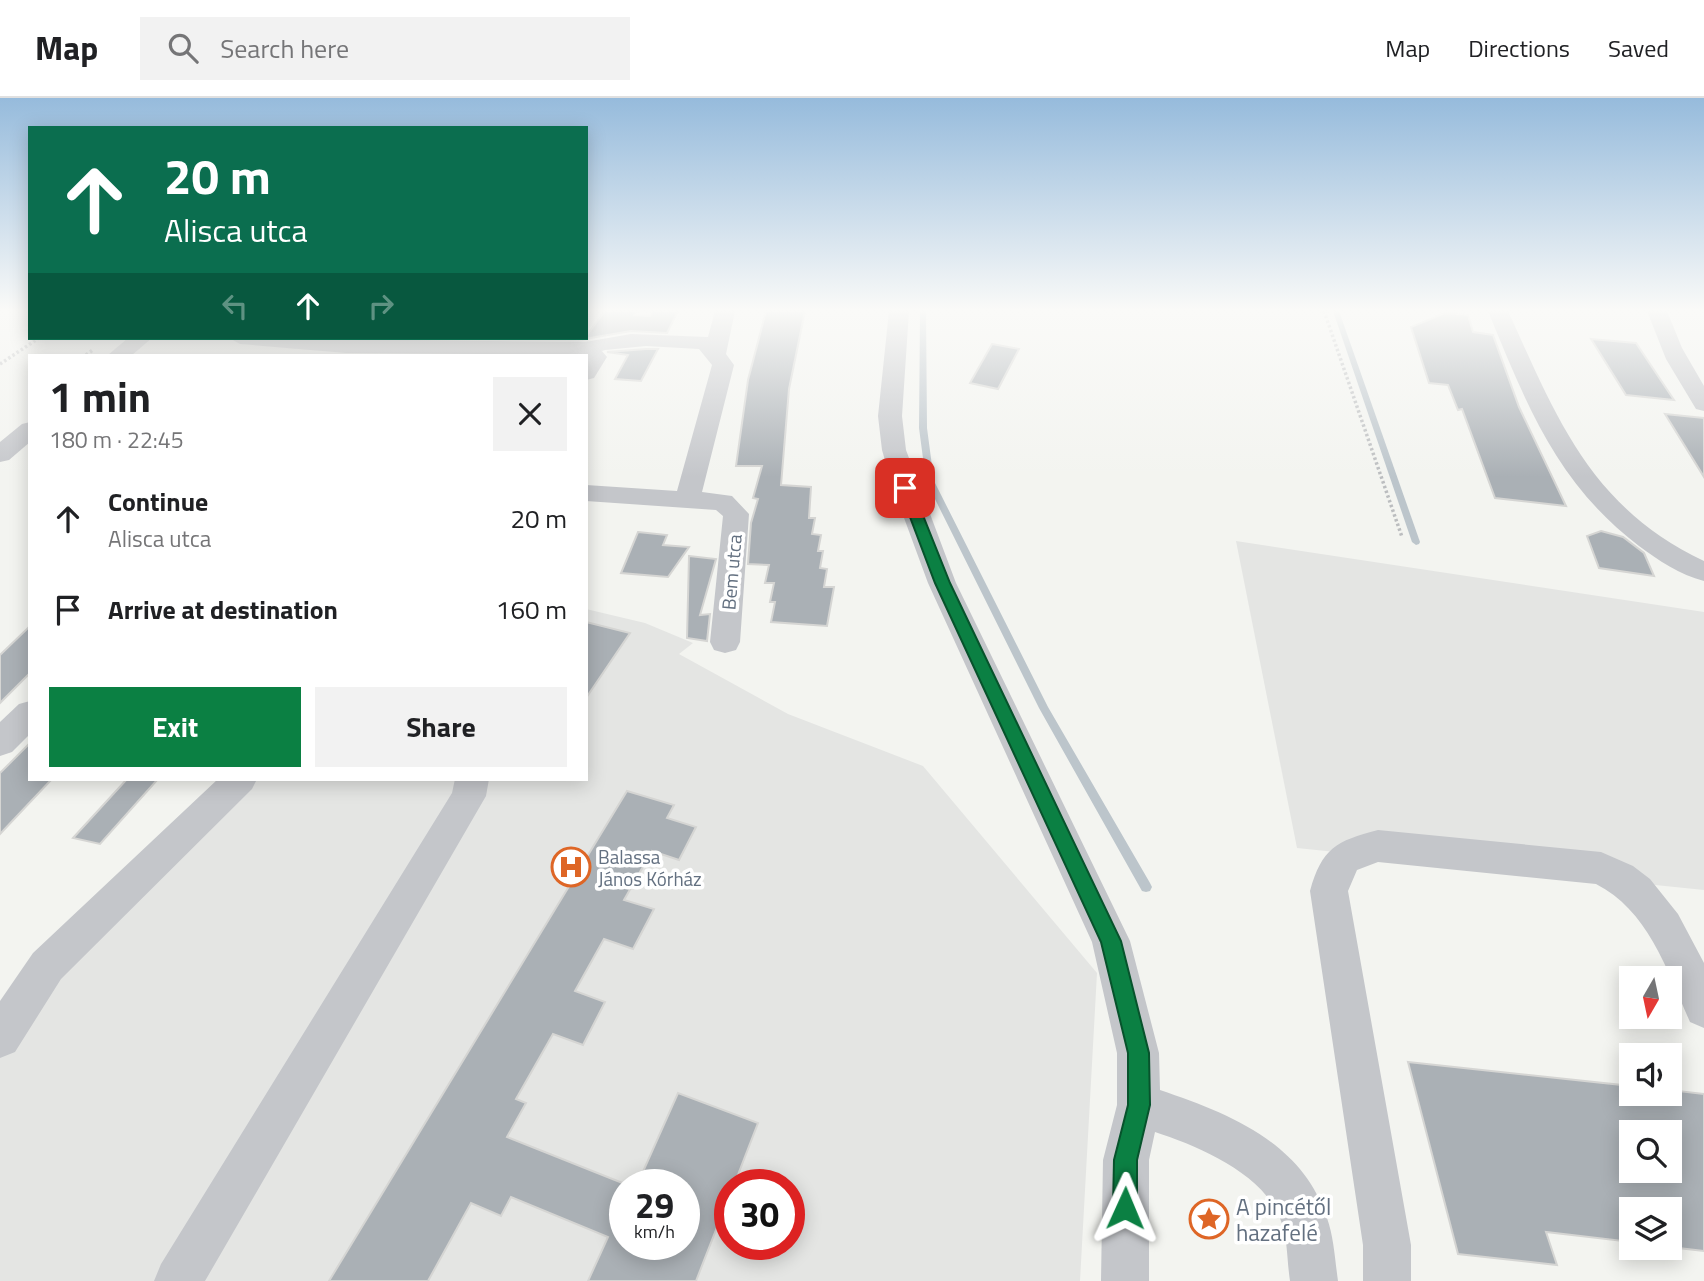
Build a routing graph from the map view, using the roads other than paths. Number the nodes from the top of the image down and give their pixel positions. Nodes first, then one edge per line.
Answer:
1 (723, 366) edge
2 (894, 366) edge
3 (1523, 366) edge
4 (1678, 366) edge
5 (1704, 404) edge
6 (28, 431) edge
7 (0, 455) edge
8 (588, 493) edge
9 (687, 500) junction
10 (1704, 572) edge
11 (725, 642) dead end
12 (28, 715) edge
13 (0, 743) edge
14 (238, 781) edge
15 (472, 781) edge
16 (1704, 1008) edge
17 (0, 1037) edge
18 (1139, 1105) junction
19 (177, 1281) edge
20 (1125, 1281) edge
21 (1314, 1281) edge
22 (1387, 1281) edge

1 - 9 street
2 - 18 street
3 - 10 street
4 - 5 street
6 - 7 street
8 - 9 street, Bem utca
9 - 11 street, Bem utca
12 - 13 street
14 - 17 street
15 - 19 street
16 - 22 street
18 - 20 street
18 - 21 street

